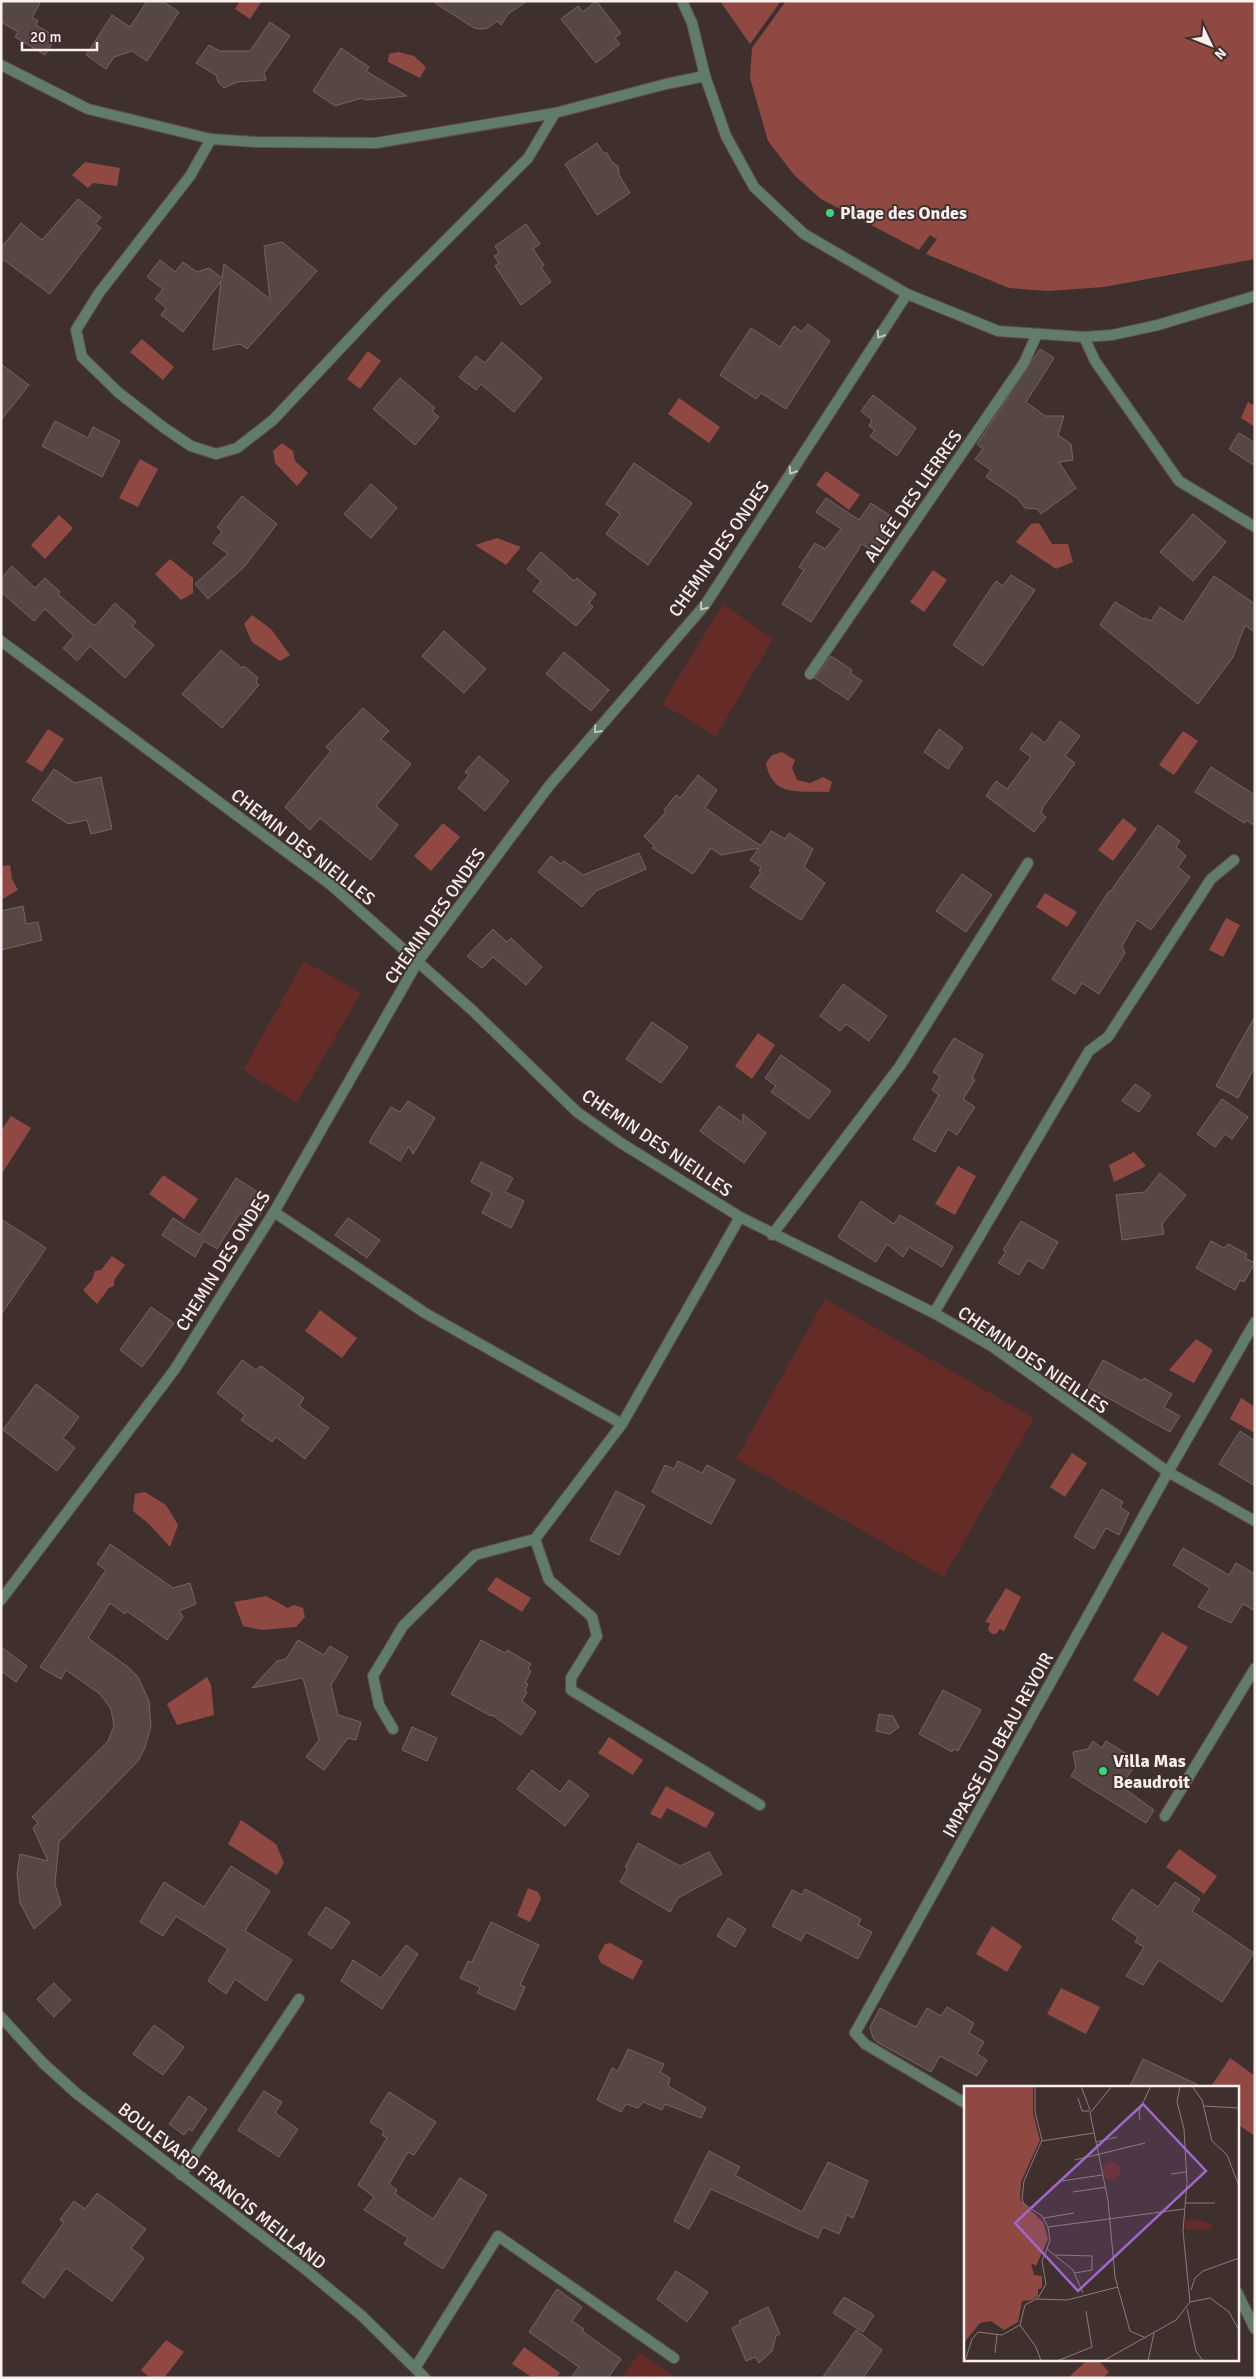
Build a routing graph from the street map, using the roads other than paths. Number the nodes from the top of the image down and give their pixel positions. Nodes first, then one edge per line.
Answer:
1 (682, 1) edge
2 (1, 65) edge
3 (705, 76) junction
4 (556, 113) junction
5 (210, 139) junction
6 (907, 294) junction
7 (1255, 296) edge
8 (1037, 334) junction
9 (1084, 337) junction
10 (1255, 526) edge
11 (1, 642) edge
12 (810, 674) dead end
13 (1234, 860) dead end
14 (1028, 863) dead end
15 (417, 964) junction
16 (274, 1212) junction
17 (740, 1217) junction
18 (772, 1234) junction
19 (934, 1314) junction
20 (1255, 1322) edge
21 (622, 1424) junction
22 (1168, 1472) junction
23 (1255, 1521) edge
24 (535, 1539) junction
25 (1, 1600) edge
26 (1255, 1668) edge
27 (393, 1729) dead end
28 (760, 1805) dead end
29 (1166, 1816) dead end
30 (299, 1999) dead end
31 (1, 2017) edge
32 (964, 2102) edge
33 (182, 2175) junction
34 (1238, 2294) edge
35 (1255, 2329) edge
36 (674, 2358) dead end
37 (415, 2368) junction
38 (425, 2378) edge

1 - 3 street
2 - 5 street
3 - 4 street
3 - 6 street
4 - 5 street
4 - 5 street
6 - 8 street
6 -> 15 street, CHEMIN DES ONDES
7 - 9 street
8 - 9 street
8 - 12 street, ALLÉE DES LIERRES
9 - 10 street
11 - 15 street, CHEMIN DES NIEILLES
13 - 19 street
14 - 18 street
15 - 16 street, CHEMIN DES ONDES
15 - 17 street, CHEMIN DES NIEILLES
16 - 21 street
16 - 25 street, CHEMIN DES ONDES
17 - 18 street, CHEMIN DES NIEILLES
17 - 21 street
18 - 19 street, CHEMIN DES NIEILLES
19 - 22 street, CHEMIN DES NIEILLES
20 - 22 street, IMPASSE DU BEAU REVOIR
21 - 24 street
22 - 23 street, CHEMIN DES NIEILLES
22 - 32 street, IMPASSE DU BEAU REVOIR
24 - 27 street
24 - 28 street
26 - 29 street
30 - 33 street
31 - 33 street, BOULEVARD FRANCIS MEILLAND
33 - 37 street, BOULEVARD FRANCIS MEILLAND
34 - 35 street
36 - 37 street
37 - 38 street, BOULEVARD FRANCIS MEILLAND

